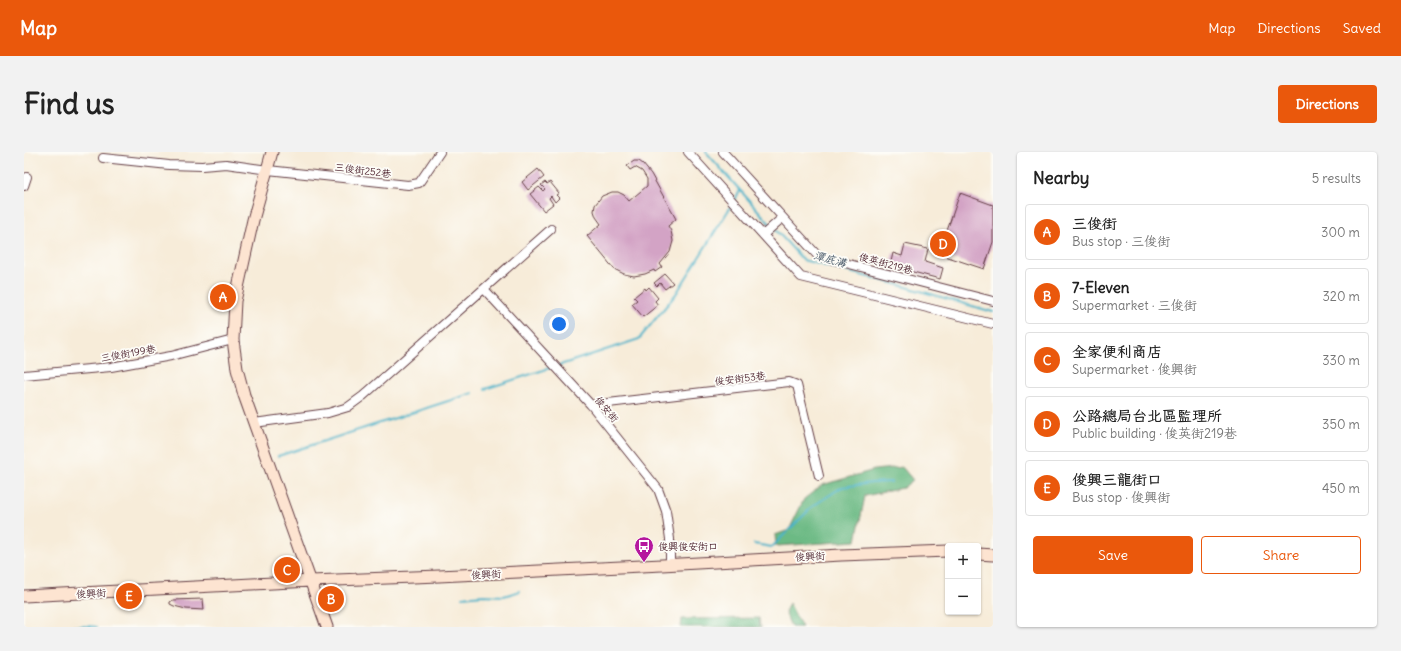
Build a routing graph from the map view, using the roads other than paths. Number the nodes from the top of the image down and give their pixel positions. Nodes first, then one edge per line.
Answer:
1 (272, 152) edge
2 (440, 152) edge
3 (688, 152) edge
4 (723, 152) edge
5 (103, 158) dead end
6 (268, 170) junction
7 (27, 176) dead end
8 (24, 186) edge
9 (782, 218) junction
10 (551, 229) dead end
11 (763, 235) junction
12 (484, 289) junction
13 (993, 301) edge
14 (993, 324) edge
15 (233, 340) junction
16 (24, 376) edge
17 (591, 405) junction
18 (254, 424) junction
19 (819, 476) dead end
20 (945, 551) edge
21 (981, 554) edge
22 (993, 555) edge
23 (670, 565) junction
24 (311, 580) junction
25 (24, 596) edge
26 (327, 627) edge

1 - 6 street
2 - 6 street, 三俊街252巷
3 - 11 street
4 - 9 street, 俊英街219巷
5 - 6 street, 三俊街252巷
6 - 15 street
7 - 8 street
9 - 11 street
9 - 13 street, 俊英街219巷
10 - 12 street
11 - 14 street
12 - 17 street, 俊安街
12 - 18 street
15 - 16 street, 三俊街199巷
15 - 18 street
17 - 19 street, 俊安街53巷
17 - 23 street, 俊安街
18 - 24 street
20 - 23 street, 俊興街
21 - 22 street
23 - 24 street, 俊興街
24 - 25 street, 俊興街
24 - 26 street

